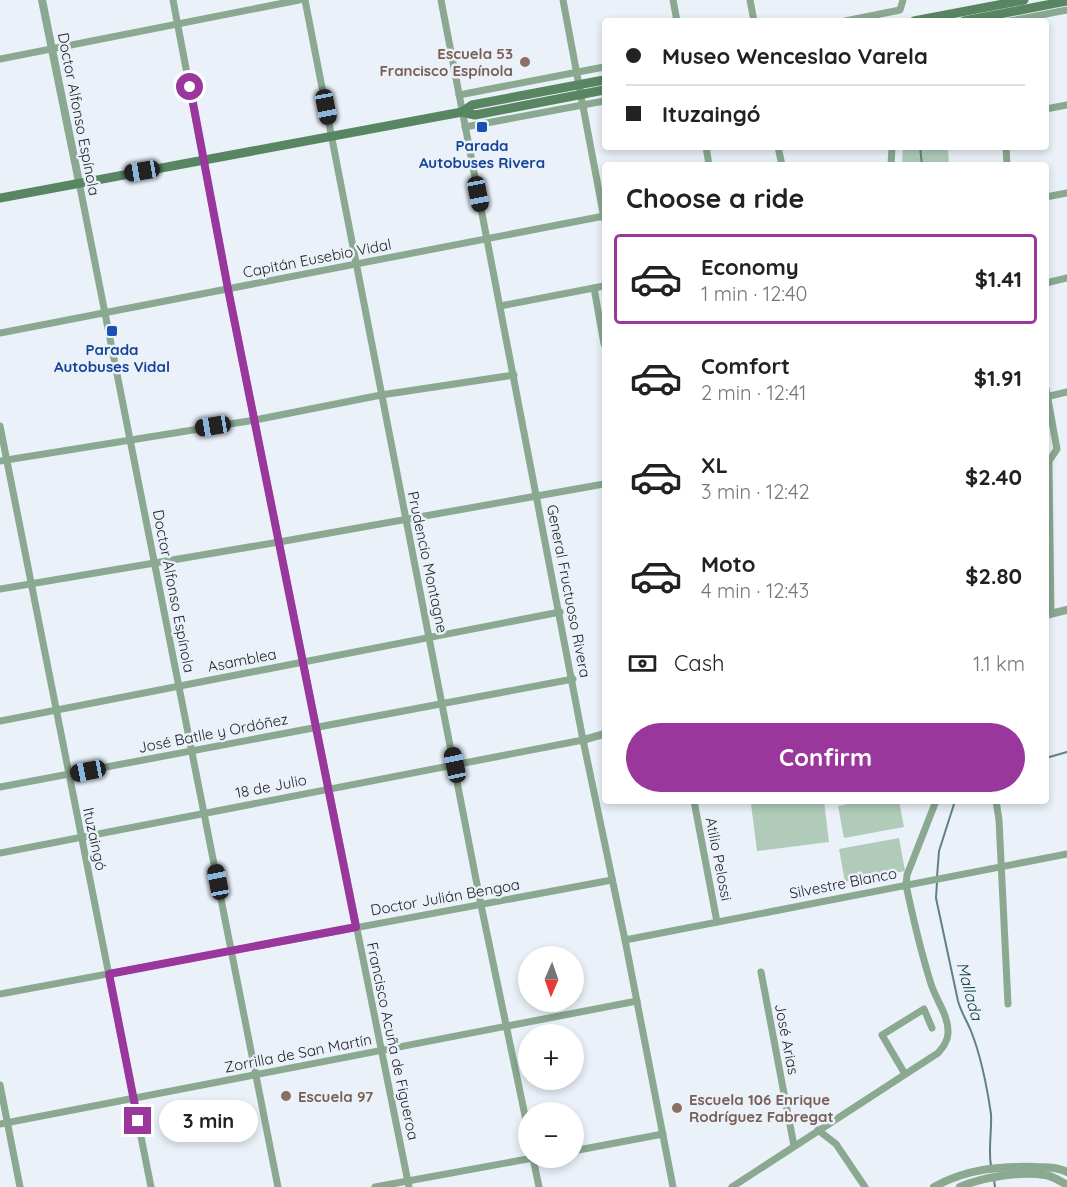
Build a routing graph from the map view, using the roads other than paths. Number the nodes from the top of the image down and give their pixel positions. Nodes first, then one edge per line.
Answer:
1 (42, 0) edge
2 (173, 0) edge
3 (299, 0) edge
4 (305, 0) edge
5 (441, 0) edge
6 (563, 0) edge
7 (673, 0) edge
8 (750, 0) edge
9 (903, 0) edge
10 (1024, 0) edge
11 (1067, 1) edge
12 (1067, 10) edge
13 (995, 14) edge
14 (676, 18) edge
15 (753, 18) edge
16 (861, 18) edge
17 (949, 18) edge
18 (977, 18) edge
19 (1026, 18) edge
20 (178, 24) junction
21 (52, 49) junction
22 (0, 59) edge
23 (602, 67) edge
24 (578, 72) junction
25 (602, 81) edge
26 (581, 89) junction
27 (602, 90) edge
28 (459, 95) junction
29 (602, 101) edge
30 (584, 105) junction
31 (1067, 105) edge
32 (1049, 108) edge
33 (462, 111) junction
34 (465, 127) junction
35 (332, 135) junction
36 (205, 159) junction
37 (79, 182) junction
38 (1067, 193) edge
39 (1049, 196) edge
40 (0, 198) edge
41 (602, 206) edge
42 (602, 217) edge
43 (486, 239) junction
44 (357, 264) junction
45 (1067, 278) edge
46 (1049, 282) edge
47 (602, 286) edge
48 (594, 288) junction
49 (228, 289) junction
50 (500, 306) junction
51 (106, 313) junction
52 (0, 333) edge
53 (602, 333) edge
54 (514, 375) junction
55 (1067, 392) edge
56 (1049, 394) edge
57 (381, 395) junction
58 (1049, 409) edge
59 (255, 420) junction
60 (0, 426) edge
61 (130, 440) junction
62 (1067, 447) edge
63 (1057, 449) junction
64 (3, 461) edge
65 (1049, 461) edge
66 (602, 484) edge
67 (536, 495) junction
68 (405, 520) junction
69 (279, 542) junction
70 (154, 562) junction
71 (31, 583) junction
72 (0, 589) edge
73 (1067, 610) edge
74 (560, 612) junction
75 (1049, 615) edge
76 (430, 638) junction
77 (303, 662) junction
78 (573, 679) junction
79 (179, 686) junction
80 (442, 705) junction
81 (55, 710) junction
82 (0, 721) edge
83 (316, 727) junction
84 (602, 735) edge
85 (583, 740) junction
86 (192, 751) junction
87 (455, 765) junction
88 (68, 775) junction
89 (0, 787) edge
90 (328, 788) junction
91 (694, 804) edge
92 (935, 804) edge
93 (996, 804) edge
94 (204, 813) junction
95 (80, 838) junction
96 (0, 853) edge
97 (1067, 854) edge
98 (1000, 866) junction
99 (612, 880) junction
100 (906, 885) junction
101 (481, 905) junction
102 (717, 922) junction
103 (356, 927) junction
104 (625, 940) junction
105 (232, 951) junction
106 (761, 972) dead end
107 (109, 974) junction
108 (0, 994) edge
109 (637, 1001) junction
110 (1008, 1004) dead end
111 (508, 1026) junction
112 (932, 1028) dead end
113 (381, 1050) junction
114 (905, 1074) junction
115 (256, 1075) junction
116 (0, 1084) edge
117 (134, 1099) junction
118 (523, 1102) edge
119 (4, 1124) edge
120 (818, 1130) junction
121 (663, 1134) junction
122 (794, 1146) junction
123 (584, 1149) edge
124 (518, 1161) edge
125 (535, 1168) edge
126 (1065, 1170) edge
127 (1056, 1178) junction
128 (408, 1184) edge
129 (1067, 1185) edge
130 (20, 1187) edge
131 (151, 1187) edge
132 (278, 1187) edge
133 (375, 1187) edge
134 (539, 1187) edge
135 (674, 1187) edge
136 (732, 1187) edge
137 (865, 1187) edge
138 (934, 1187) edge
139 (960, 1187) edge

1 - 21 street, Doctor Alfonso Espínola
2 - 20 street, Francisco Acuña de Figueroa
3 - 20 street
4 - 35 street, Prudencio Montagne
5 - 28 street, General Fructuoso Rivera
6 - 24 street
7 - 14 street
8 - 15 street
9 - 16 street
10 - 13 main road
11 - 13 main road
12 - 19 street
13 - 17 main road
13 - 18 main road
20 - 21 street
20 - 36 street, Francisco Acuña de Figueroa
21 - 22 street
21 - 37 street, Doctor Alfonso Espínola
23 - 24 street
24 - 26 street
24 - 28 street
25 - 26 main road
26 - 27 main road
26 - 30 street
26 - 33 main road
28 - 33 street, General Fructuoso Rivera
29 - 30 street
30 - 34 street
30 - 41 street
31 - 32 street
33 - 34 street, General Fructuoso Rivera
33 - 35 main road
34 - 43 street, General Fructuoso Rivera
35 - 36 main road
35 - 44 street, Prudencio Montagne
36 - 37 main road
36 - 49 street, Francisco Acuña de Figueroa
37 - 40 main road
37 - 51 street, Doctor Alfonso Espínola
38 - 39 street
42 - 43 street, Capitán Eusebio Vidal
43 - 44 street, Capitán Eusebio Vidal
43 - 50 street, General Fructuoso Rivera
44 - 49 street, Capitán Eusebio Vidal
44 - 57 street, Prudencio Montagne
45 - 46 street
47 - 48 street
48 - 50 street
48 - 53 street
49 - 51 street, Capitán Eusebio Vidal
49 - 59 street, Francisco Acuña de Figueroa
50 - 54 street, General Fructuoso Rivera
51 - 52 street, Capitán Eusebio Vidal
51 - 61 street, Doctor Alfonso Espínola
54 - 57 street
54 - 67 street, General Fructuoso Rivera
55 - 56 street
57 - 59 street
57 - 68 street, Prudencio Montagne
58 - 63 street
59 - 61 street
59 - 69 street, Francisco Acuña de Figueroa
60 - 64 street, Ituzaingó
61 - 64 street
61 - 70 street, Doctor Alfonso Espínola
62 - 63 street
63 - 65 street
64 - 71 street, Ituzaingó
66 - 67 street
67 - 68 street
67 - 74 street, General Fructuoso Rivera
68 - 69 street
68 - 76 street, Prudencio Montagne
69 - 70 street
69 - 77 street, Francisco Acuña de Figueroa
70 - 71 street
70 - 79 street, Doctor Alfonso Espínola
71 - 72 street
71 - 81 street, Ituzaingó
73 - 75 street
74 - 76 street, Asamblea
74 - 78 street, General Fructuoso Rivera
76 - 77 street, Asamblea
76 - 80 street, Prudencio Montagne
77 - 79 street, Asamblea
77 - 83 street, Francisco Acuña de Figueroa
78 - 80 street, José Batlle y Ordóñez
78 - 85 street, General Fructuoso Rivera
79 - 81 street, Asamblea
79 - 86 street, Doctor Alfonso Espínola
80 - 83 street, José Batlle y Ordóñez
80 - 87 street, Prudencio Montagne
81 - 82 street, Asamblea
81 - 88 street, Ituzaingó
83 - 86 street, José Batlle y Ordóñez
83 - 90 street, Francisco Acuña de Figueroa
84 - 85 street
85 - 87 street, 18 de Julio
85 - 99 street, General Fructuoso Rivera
86 - 88 street, José Batlle y Ordóñez
86 - 94 street, Doctor Alfonso Espínola
87 - 90 street, 18 de Julio
87 - 101 street, Prudencio Montagne
88 - 89 street, José Batlle y Ordóñez
88 - 95 street, Ituzaingó
90 - 94 street, 18 de Julio
90 - 103 street, Francisco Acuña de Figueroa
91 - 102 street, Atilio Pelossi
92 - 100 street
93 - 98 street
94 - 95 street, 18 de Julio
94 - 105 street, Doctor Alfonso Espínola
95 - 96 street, 18 de Julio
95 - 107 street, Ituzaingó
97 - 98 street, Silvestre Blanco
98 - 100 street, Silvestre Blanco
98 - 110 street
99 - 101 street, Doctor Julián Bengoa
99 - 104 street, General Fructuoso Rivera
100 - 102 street, Silvestre Blanco
100 - 114 street
101 - 103 street, Doctor Julián Bengoa
101 - 111 street, Prudencio Montagne
102 - 104 street, Silvestre Blanco
103 - 105 street, Doctor Julián Bengoa
103 - 113 street, Francisco Acuña de Figueroa
104 - 109 street, General Fructuoso Rivera
105 - 107 street, Doctor Julián Bengoa
105 - 115 street, Doctor Alfonso Espínola
106 - 122 street, José Arias
107 - 108 street, Doctor Julián Bengoa
107 - 117 street, Ituzaingó
109 - 111 street, Zorrilla de San Martín
109 - 121 street, General Fructuoso Rivera
111 - 113 street, Zorrilla de San Martín
111 - 118 street, Prudencio Montagne
112 - 114 street
113 - 115 street, Zorrilla de San Martín
113 - 128 street, Francisco Acuña de Figueroa
114 - 120 street
115 - 117 street, Zorrilla de San Martín
115 - 132 street, Doctor Alfonso Espínola
116 - 119 street
117 - 119 street, Zorrilla de San Martín
117 - 131 street, Ituzaingó
119 - 130 street
120 - 122 street
120 - 137 street
121 - 123 street
121 - 135 street, General Fructuoso Rivera
122 - 136 street
124 - 128 street
125 - 134 street
126 - 127 street
126 - 138 street
127 - 129 street
127 - 139 street
128 - 133 street

